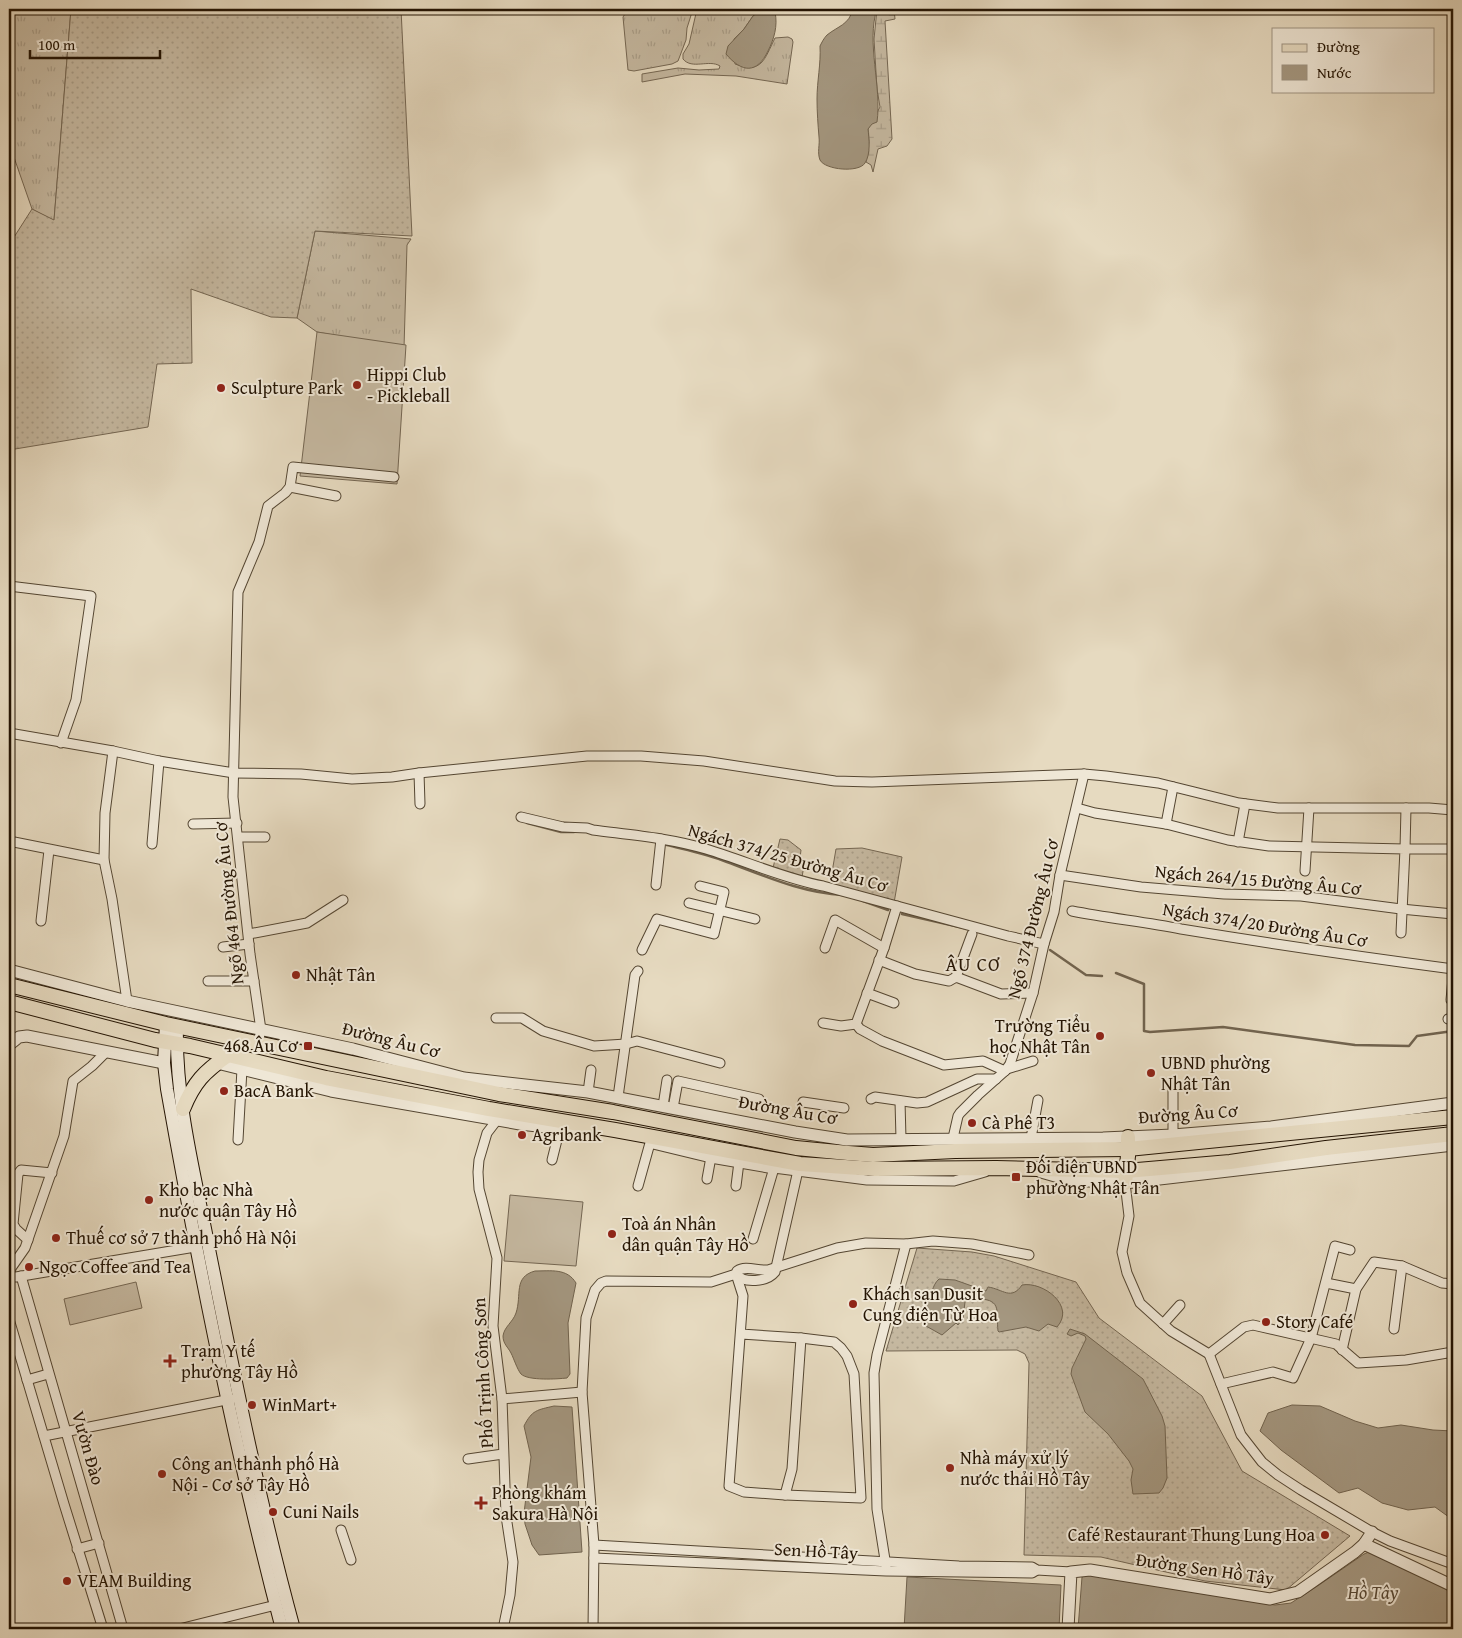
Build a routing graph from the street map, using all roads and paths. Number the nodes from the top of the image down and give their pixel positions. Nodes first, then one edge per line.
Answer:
1 (394, 477) dead end
2 (290, 486) junction
3 (336, 496) dead end
4 (9, 586) edge
5 (9, 733) edge
6 (61, 743) junction
7 (114, 751) junction
8 (159, 761) junction
9 (234, 773) junction
10 (419, 773) junction
11 (1084, 774) junction
12 (1173, 787) junction
13 (420, 804) dead end
14 (1245, 804) junction
15 (1077, 808) junction
16 (1309, 808) junction
17 (1406, 808) junction
18 (1453, 810) edge
19 (521, 817) dead end
20 (237, 823) junction
21 (193, 824) dead end
22 (1166, 824) junction
23 (238, 837) junction
24 (265, 837) dead end
25 (661, 839) junction
26 (9, 841) edge
27 (1238, 842) junction
28 (152, 844) dead end
29 (1308, 847) junction
30 (1405, 849) junction
31 (1453, 849) edge
32 (49, 850) junction
33 (104, 860) junction
34 (1305, 871) dead end
35 (1060, 875) junction
36 (656, 885) dead end
37 (700, 886) dead end
38 (343, 900) dead end
39 (689, 903) dead end
40 (897, 906) junction
41 (720, 910) junction
42 (1401, 910) junction
43 (1072, 911) dead end
44 (1453, 914) edge
45 (755, 919) dead end
46 (41, 921) dead end
47 (1401, 933) dead end
48 (249, 934) junction
49 (972, 934) dead end
50 (250, 944) junction
51 (1044, 944) junction
52 (223, 947) dead end
53 (825, 948) dead end
54 (884, 948) junction
55 (642, 950) dead end
56 (879, 960) junction
57 (1453, 969) edge
58 (9, 970) edge
59 (638, 971) dead end
60 (956, 977) junction
61 (1453, 978) edge
62 (208, 980) dead end
63 (254, 981) junction
64 (9, 985) edge
65 (867, 993) junction
66 (1033, 994) junction
67 (1451, 1000) dead end
68 (127, 1001) junction
69 (9, 1002) edge
70 (894, 1003) dead end
71 (496, 1018) dead end
72 (823, 1023) dead end
73 (856, 1024) junction
74 (171, 1025) junction
75 (260, 1037) junction
76 (170, 1043) junction
77 (626, 1044) junction
78 (9, 1045) edge
79 (105, 1052) junction
80 (222, 1059) junction
81 (1033, 1061) dead end
82 (164, 1064) junction
83 (720, 1064) dead end
84 (242, 1069) junction
85 (591, 1070) dead end
86 (1006, 1070) junction
87 (996, 1079) junction
88 (667, 1080) dead end
89 (1173, 1088) dead end
90 (492, 1092) junction
91 (588, 1092) junction
92 (618, 1097) junction
93 (759, 1099) dead end
94 (871, 1099) dead end
95 (1038, 1100) dead end
96 (900, 1101) junction
97 (803, 1102) dead end
98 (1453, 1103) edge
99 (668, 1107) junction
100 (844, 1108) dead end
101 (183, 1109) junction
102 (493, 1114) junction
103 (1453, 1117) edge
104 (560, 1128) junction
105 (1453, 1134) edge
106 (1173, 1135) junction
107 (953, 1138) junction
108 (1031, 1138) junction
109 (901, 1139) junction
110 (238, 1140) dead end
111 (650, 1143) junction
112 (1128, 1143) junction
113 (1453, 1145) edge
114 (711, 1156) junction
115 (552, 1160) dead end
116 (740, 1162) junction
117 (774, 1168) junction
118 (799, 1168) junction
119 (52, 1173) junction
120 (1126, 1177) junction
121 (707, 1179) dead end
122 (638, 1186) dead end
123 (736, 1186) dead end
124 (753, 1239) dead end
125 (28, 1240) junction
126 (906, 1244) junction
127 (195, 1246) junction
128 (1350, 1250) dead end
129 (1029, 1255) dead end
130 (1402, 1266) junction
131 (775, 1267) junction
132 (736, 1274) junction
133 (21, 1276) junction
134 (10, 1278) edge
135 (1326, 1282) junction
136 (1453, 1284) edge
137 (1356, 1289) junction
138 (1180, 1305) dead end
139 (9, 1319) edge
140 (1163, 1324) junction
141 (1394, 1329) dead end
142 (741, 1334) junction
143 (801, 1338) junction
144 (1311, 1338) junction
145 (1342, 1350) junction
146 (1453, 1352) edge
147 (1209, 1354) junction
148 (48, 1374) junction
149 (27, 1380) junction
150 (1221, 1384) junction
151 (582, 1392) junction
152 (233, 1398) junction
153 (502, 1399) junction
154 (67, 1432) junction
155 (44, 1436) junction
156 (503, 1454) junction
157 (468, 1459) dead end
158 (785, 1496) junction
159 (341, 1530) dead end
160 (1372, 1532) junction
161 (99, 1543) junction
162 (1364, 1544) junction
163 (594, 1545) junction
164 (78, 1549) junction
165 (594, 1558) junction
166 (351, 1560) dead end
167 (1453, 1564) edge
168 (886, 1566) junction
169 (1071, 1572) junction
170 (1453, 1586) edge
171 (276, 1605) junction
172 (103, 1629) edge
173 (124, 1629) edge
174 (179, 1629) edge
175 (282, 1629) edge
176 (294, 1629) edge
177 (502, 1629) edge
178 (593, 1629) edge
179 (1068, 1629) edge

1 - 2 street
2 - 3 street
2 - 9 street, Ngõ 464 Đường Âu Cơ
4 - 6 street
5 - 6 street
6 - 7 street
7 - 8 street
7 - 33 street
8 - 9 street
8 - 28 street
9 - 10 street
9 - 20 street, Ngõ 464 Đường Âu Cơ
10 - 11 street
10 - 13 street
11 - 12 street
11 - 15 street, Ngõ 374 Đường Âu Cơ
12 - 14 street
12 - 22 street
14 - 16 street
14 - 27 street
15 - 22 street
15 - 35 street, Ngõ 374 Đường Âu Cơ
16 - 17 street
16 - 29 street
17 - 18 street
17 - 30 street
19 - 25 street, Ngách 374/25 Đường Âu Cơ
20 - 21 street
20 - 23 street, Ngõ 464 Đường Âu Cơ
22 - 27 street
23 - 24 street
23 - 48 street, Ngõ 464 Đường Âu Cơ
25 - 36 street
25 - 40 street, Ngách 374/25 Đường Âu Cơ
26 - 32 street
27 - 29 street
29 - 30 street
29 - 34 street
30 - 31 street
30 - 42 street
32 - 33 street
32 - 46 street
33 - 68 street
35 - 42 street, Ngách 264/15 Đường Âu Cơ
35 - 51 street, Ngõ 374 Đường Âu Cơ
37 - 41 street
38 - 48 street
39 - 41 street
40 - 51 street, Ngách 374/25 Đường Âu Cơ
40 - 54 street
41 - 45 street
41 - 55 street
42 - 44 street, Ngách 264/15 Đường Âu Cơ
42 - 47 street
43 - 57 street, Ngách 374/20 Đường Âu Cơ
48 - 50 street, Ngõ 464 Đường Âu Cơ
49 - 60 street
50 - 52 street
50 - 63 street, Ngõ 464 Đường Âu Cơ
51 - 66 street, Ngõ 374 Đường Âu Cơ
53 - 54 street
54 - 56 street
56 - 60 street
56 - 65 street
58 - 68 street, Đường Âu Cơ
59 - 77 street
60 - 66 street
61 - 67 street
62 - 63 street
63 - 75 street, Ngõ 464 Đường Âu Cơ
64 - 74 main road, Đường Âu Cơ
65 - 70 street
65 - 73 street
66 - 86 street, Ngõ 374 Đường Âu Cơ
68 - 75 street, Đường Âu Cơ
69 - 76 main road
71 - 77 street
72 - 73 street
73 - 86 street
74 - 75 main road, Đường Âu Cơ
74 - 76 main road
75 - 90 main road, Đường Âu Cơ
75 - 91 street, Đường Âu Cơ
76 - 80 main road
76 - 82 main road
76 - 101 main road
77 - 83 street
77 - 92 street
78 - 79 street
79 - 82 street
79 - 119 street
80 - 84 street
80 - 101 main road
80 - 102 main road
81 - 86 street
82 - 127 main road
84 - 102 street
84 - 110 street
85 - 91 street
86 - 87 street, Ngõ 374 Đường Âu Cơ
87 - 96 street
87 - 107 street, Ngõ 374 Đường Âu Cơ
88 - 99 street
89 - 106 street
90 - 102 main road
90 - 112 main road, Đường Âu Cơ
91 - 92 street, Đường Âu Cơ
92 - 99 street, Đường Âu Cơ
93 - 99 street
94 - 96 street
95 - 108 street
96 - 109 street
97 - 100 street
98 - 106 street, Đường Âu Cơ
99 - 109 street, Đường Âu Cơ
101 - 152 main road
102 - 104 street
102 - 118 main road
102 - 153 street, Phố Trịnh Công Sơn
103 - 112 main road, Đường Âu Cơ
104 - 111 street
104 - 115 street
105 - 120 main road
106 - 112 street, Đường Âu Cơ
107 - 108 street, Đường Âu Cơ
107 - 109 street, Đường Âu Cơ
108 - 112 street, Đường Âu Cơ
111 - 114 street
111 - 122 street
112 - 120 main road
113 - 120 street
114 - 116 street
114 - 121 street
116 - 117 street
116 - 123 street
117 - 118 street
117 - 124 street
118 - 120 main road
118 - 131 street
119 - 125 street
119 - 125 street
120 - 140 street
125 - 134 street
126 - 129 street
126 - 131 street
126 - 168 street
127 - 133 street
127 - 152 main road
128 - 135 street
130 - 136 street
130 - 137 street
130 - 141 street
131 - 132 street
132 - 142 street
132 - 151 street
133 - 134 street
133 - 148 street, Vườn Đào
135 - 137 street
135 - 144 street
137 - 145 street
138 - 140 street
139 - 149 street
140 - 147 street
142 - 143 street
142 - 158 street
143 - 158 street
143 - 158 street
144 - 145 street
144 - 147 street
144 - 150 street
145 - 146 street
147 - 150 street
148 - 149 street
148 - 154 street, Vườn Đào
149 - 155 street
150 - 160 street
151 - 153 street
151 - 163 street
152 - 154 street
152 - 171 main road
152 - 176 main road
153 - 156 street, Phố Trịnh Công Sơn
154 - 155 street
154 - 161 street, Vườn Đào
155 - 164 street
156 - 157 street
156 - 177 street, Phố Trịnh Công Sơn
159 - 166 street
160 - 162 street, Đường Sen Hồ Tây
160 - 167 street
161 - 164 street
161 - 173 street, Vườn Đào
162 - 169 street, Đường Sen Hồ Tây
162 - 170 street
163 - 165 street
163 - 168 street, Sen Hồ Tây
164 - 172 street
165 - 168 street, Sen Hồ Tây
165 - 178 street
168 - 169 street, Sen Hồ Tây
169 - 179 street
171 - 174 street
171 - 175 main road

